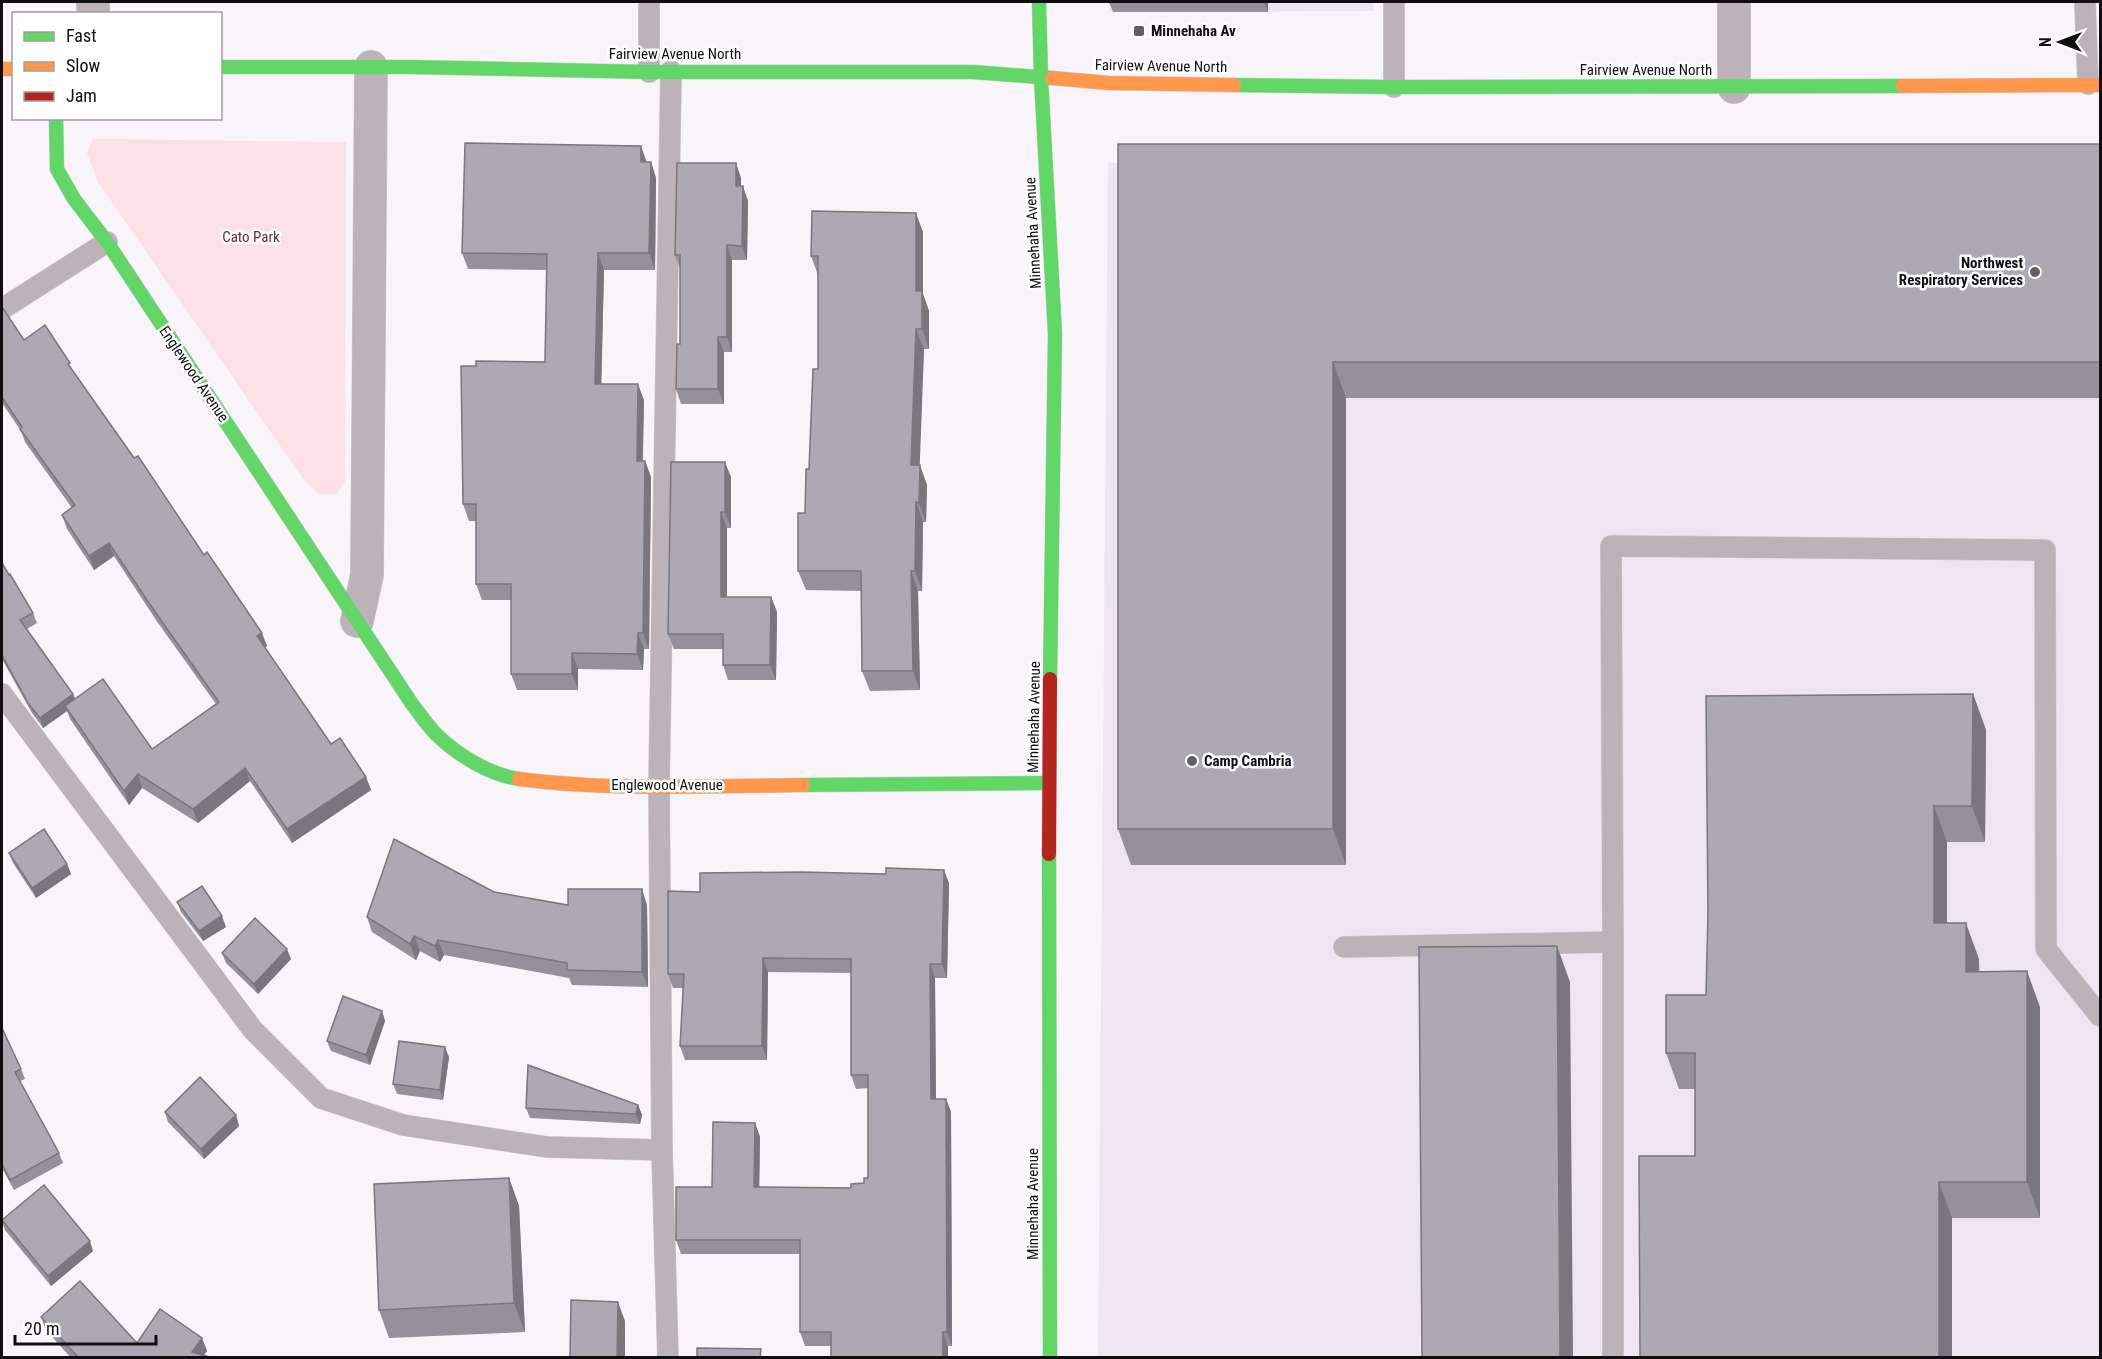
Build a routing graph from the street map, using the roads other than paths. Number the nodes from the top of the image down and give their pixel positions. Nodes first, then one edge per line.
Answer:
1 (649, 2) edge
2 (1039, 2) edge
3 (1394, 2) edge
4 (1734, 2) edge
5 (2085, 2) edge
6 (222, 67) edge
7 (371, 67) junction
8 (671, 71) junction
9 (650, 72) junction
10 (1041, 78) junction
11 (2094, 84) edge
12 (1394, 87) junction
13 (1734, 87) junction
14 (56, 120) edge
15 (107, 242) junction
16 (2, 309) edge
17 (357, 621) junction
18 (2, 694) edge
19 (1049, 783) junction
20 (659, 786) junction
21 (1613, 942) junction
22 (1344, 946) dead end
23 (2100, 1016) edge
24 (662, 1150) junction
25 (668, 1358) edge
26 (1050, 1358) edge
27 (1613, 1358) edge

1 - 9 lane
2 - 10 street, Minnehaha Avenue
3 - 12 lane
4 - 13 street
5 - 11 lane
6 - 7 street, Fairview Avenue North
7 - 9 street, Fairview Avenue North
7 - 17 street
8 - 9 street, Fairview Avenue North
8 - 10 street, Fairview Avenue North
8 - 20 lane
10 - 12 street, Fairview Avenue North
10 - 19 street, Minnehaha Avenue
11 - 13 street, Fairview Avenue North
12 - 13 street, Fairview Avenue North
14 - 15 street, Englewood Avenue
15 - 16 lane
15 - 17 street, Englewood Avenue
17 - 20 street, Englewood Avenue
18 - 24 lane
19 - 20 street, Englewood Avenue
19 - 26 street, Minnehaha Avenue
20 - 24 lane
21 - 22 lane
21 - 23 lane
21 - 27 lane
24 - 25 lane

